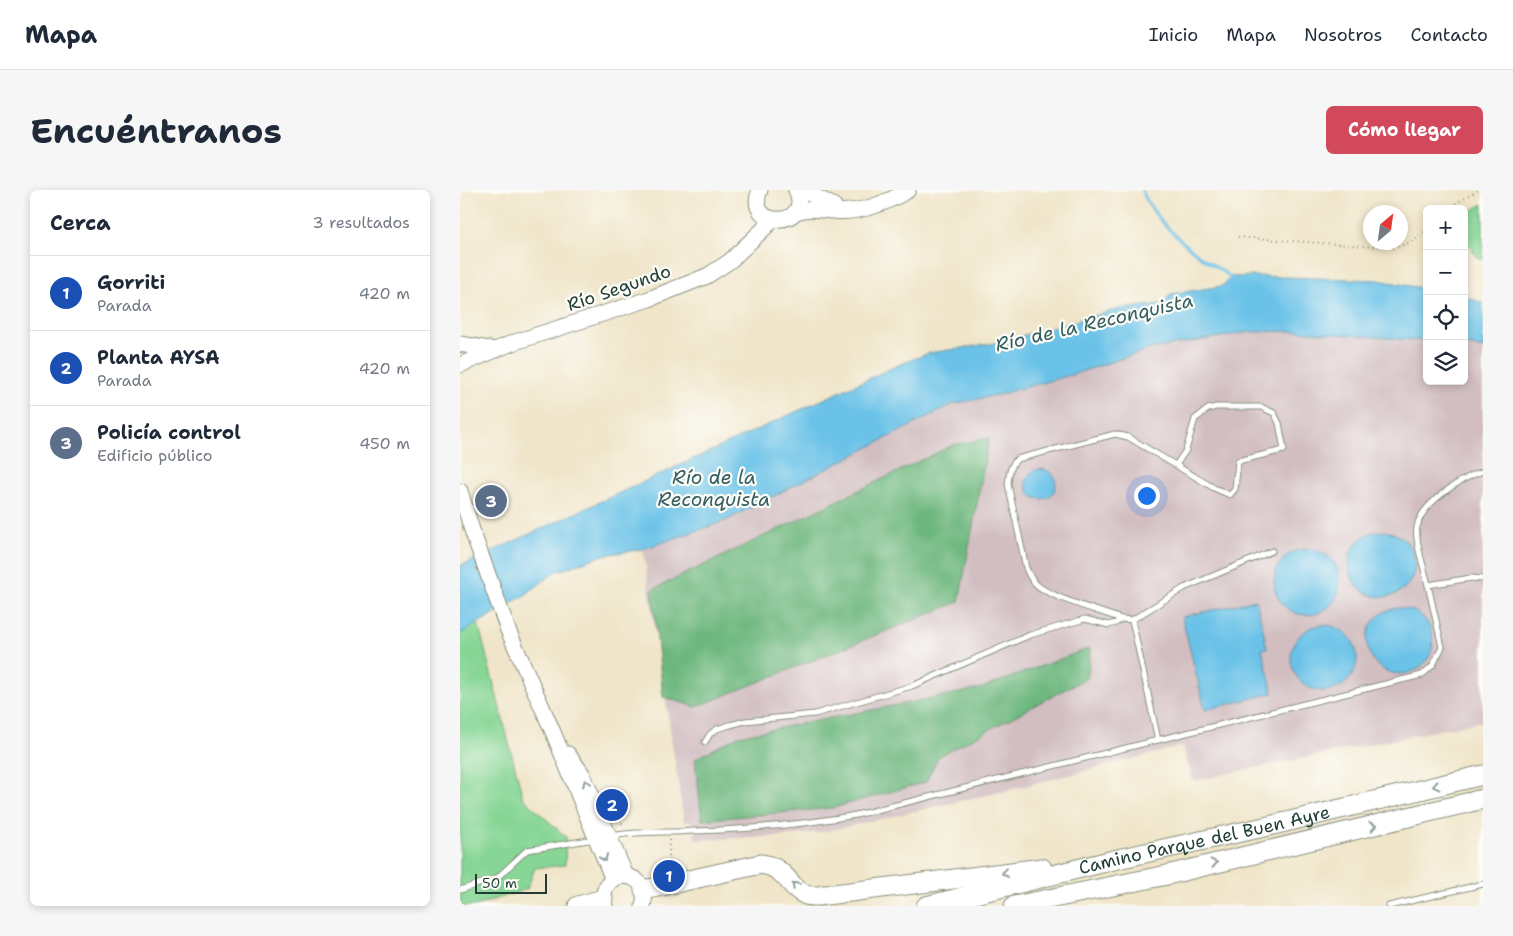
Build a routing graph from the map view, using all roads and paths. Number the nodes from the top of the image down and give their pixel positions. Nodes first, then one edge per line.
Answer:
1 (796, 190) edge
2 (803, 190) edge
3 (908, 190) edge
4 (1478, 190) edge
5 (759, 194) edge
6 (1454, 205) edge
7 (850, 211) junction
8 (795, 212) junction
9 (773, 220) junction
10 (1423, 233) edge
11 (1238, 237) dead end
12 (746, 246) junction
13 (460, 344) edge
14 (495, 350) junction
15 (460, 365) edge
16 (1176, 465) junction
17 (1483, 471) edge
18 (460, 491) edge
19 (1272, 551) dead end
20 (1483, 579) edge
21 (1428, 585) junction
22 (1121, 619) junction
23 (1132, 620) junction
24 (1158, 740) junction
25 (705, 742) dead end
26 (1483, 775) edge
27 (1483, 800) edge
28 (612, 805) dead end
29 (669, 832) junction
30 (628, 833) junction
31 (602, 838) junction
32 (1122, 858) junction
33 (1167, 875) junction
34 (669, 876) dead end
35 (620, 878) junction
36 (1483, 884) edge
37 (460, 890) edge
38 (644, 898) edge
39 (604, 903) edge
40 (578, 906) edge
41 (926, 906) edge
42 (1014, 906) edge
43 (1079, 906) edge
44 (1389, 906) edge

1 - 8 street
2 - 7 street
3 - 7 street
4 - 6 path
5 - 9 street
5 - 12 street
7 - 8 street
8 - 9 street
9 - 12 street, Río Segundo
10 - 11 path
12 - 14 street, Río Segundo
13 - 14 street
14 - 15 street, Río Segundo
16 - 16 lane
16 - 22 lane
17 - 21 lane
18 - 31 street
19 - 23 lane
20 - 21 lane
21 - 24 lane
22 - 23 lane
22 - 25 lane
23 - 24 lane
24 - 29 lane
26 -> 32 highway, Camino Parque del Buen Ayre
33 -> 27 highway, Camino Parque del Buen Ayre
28 - 30 path
29 - 30 lane
29 - 34 path
30 - 31 lane
31 - 35 street
31 - 37 lane
32 -> 38 highway
32 - 41 highway, Camino Parque del Buen Ayre
33 - 42 highway, Camino Parque del Buen Ayre
33 - 43 highway
35 - 38 street
35 - 39 street
36 - 44 lane
39 - 40 highway

